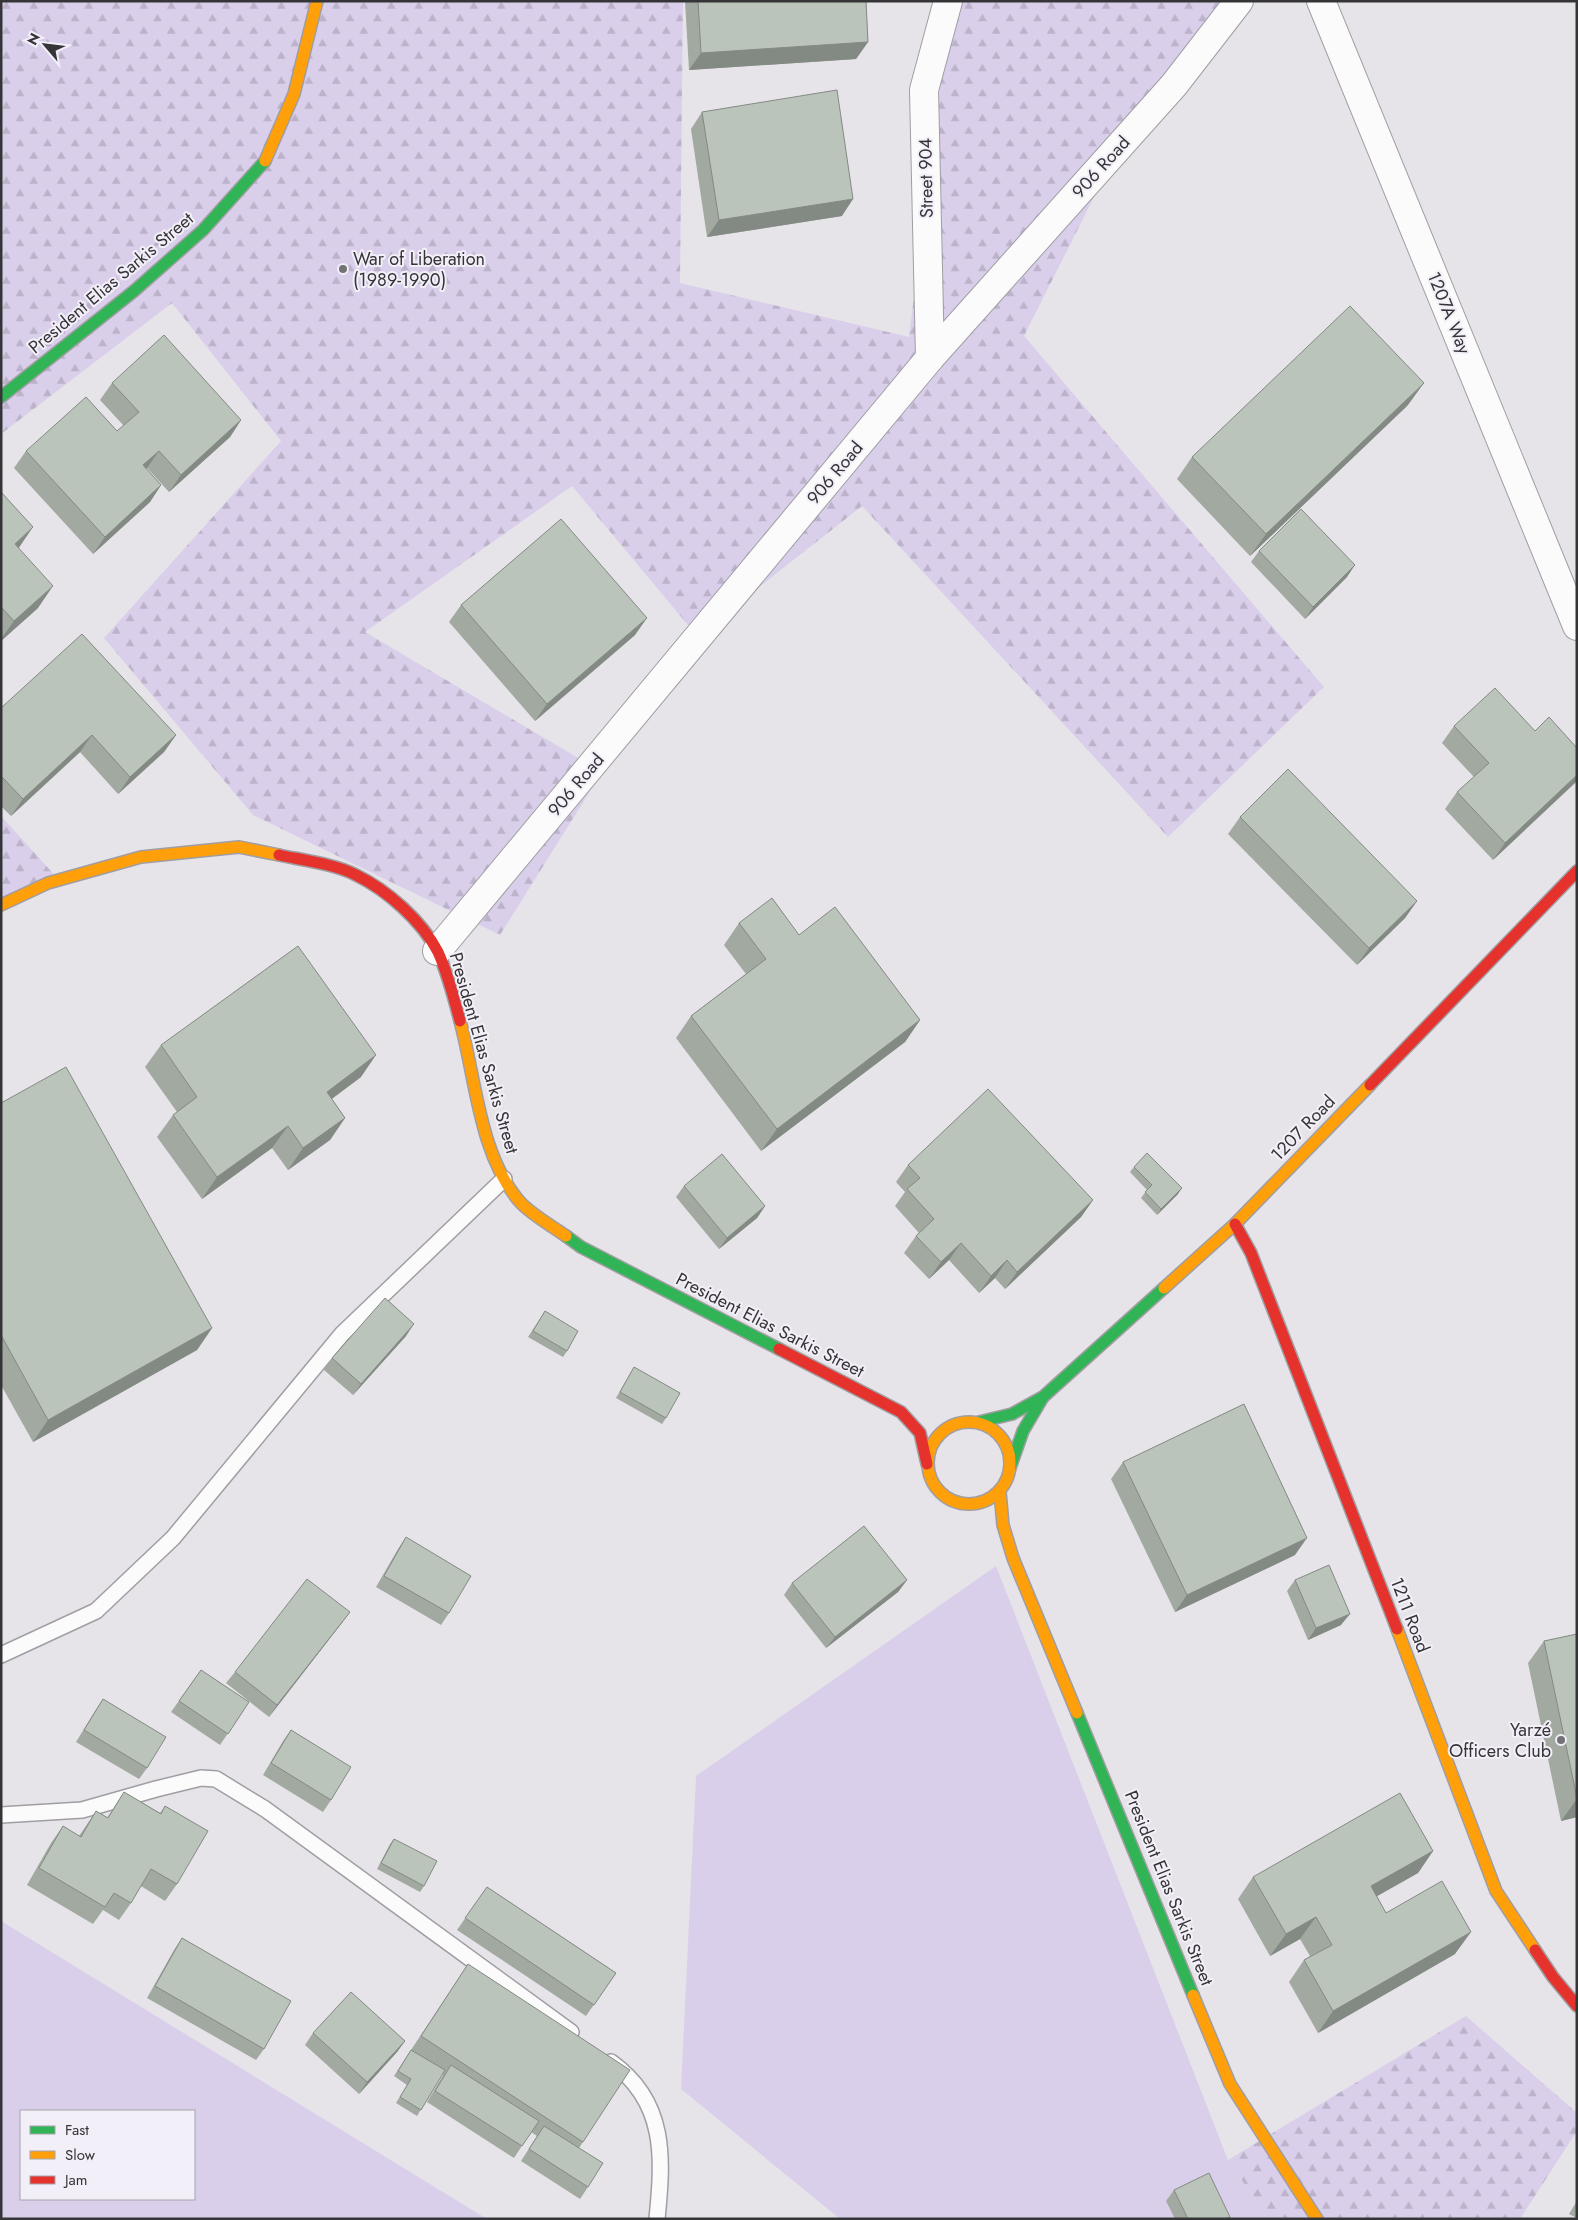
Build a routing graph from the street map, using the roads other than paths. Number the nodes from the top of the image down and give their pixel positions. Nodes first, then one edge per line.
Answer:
1 (317, 1) edge
2 (948, 1) edge
3 (1239, 1) edge
4 (1320, 1) edge
5 (930, 358) junction
6 (1, 396) edge
7 (1577, 626) edge
8 (1577, 871) edge
9 (1, 905) edge
10 (437, 951) junction
11 (504, 1179) junction
12 (1235, 1224) junction
13 (1043, 1397) junction
14 (901, 1412) junction
15 (921, 1414) dead end
16 (940, 1420) dead end
17 (979, 1422) junction
18 (959, 1423) junction
19 (928, 1464) junction
20 (1010, 1468) junction
21 (1000, 1492) junction
22 (967, 1505) junction
23 (980, 1518) dead end
24 (992, 1530) dead end
25 (1013, 1558) junction
26 (1, 1655) edge
27 (1, 1815) edge
28 (1577, 2006) edge
29 (581, 2040) edge
30 (597, 2051) edge
31 (657, 2219) edge
32 (1317, 2219) edge

1 - 6 main road, President Elias Sarkis Street
2 - 5 street, Street 904
3 - 5 street, 906 Road
4 - 7 street, 1207A Way
5 - 10 street, 906 Road
8 - 12 main road, 1207 Road
9 - 10 main road, President Elias Sarkis Street
10 - 11 main road, President Elias Sarkis Street
11 - 14 main road, President Elias Sarkis Street
11 - 26 lane
12 - 13 main road, 1207 Road
12 - 28 main road, 1211 Road
13 - 17 main road, 1207 Road
13 - 20 main road, 1207 Road
14 - 15 main road, President Elias Sarkis Street
14 - 19 main road, President Elias Sarkis Street
16 - 18 main road
17 - 18 main road
17 - 20 main road
18 - 19 main road
19 - 22 main road, President Elias Sarkis Street
20 - 21 main road, President Elias Sarkis Street
21 - 22 main road
21 - 25 main road, President Elias Sarkis Street
22 - 23 main road, President Elias Sarkis Street
24 - 25 main road, President Elias Sarkis Street
25 - 32 main road, President Elias Sarkis Street
27 - 29 lane
30 - 31 lane

